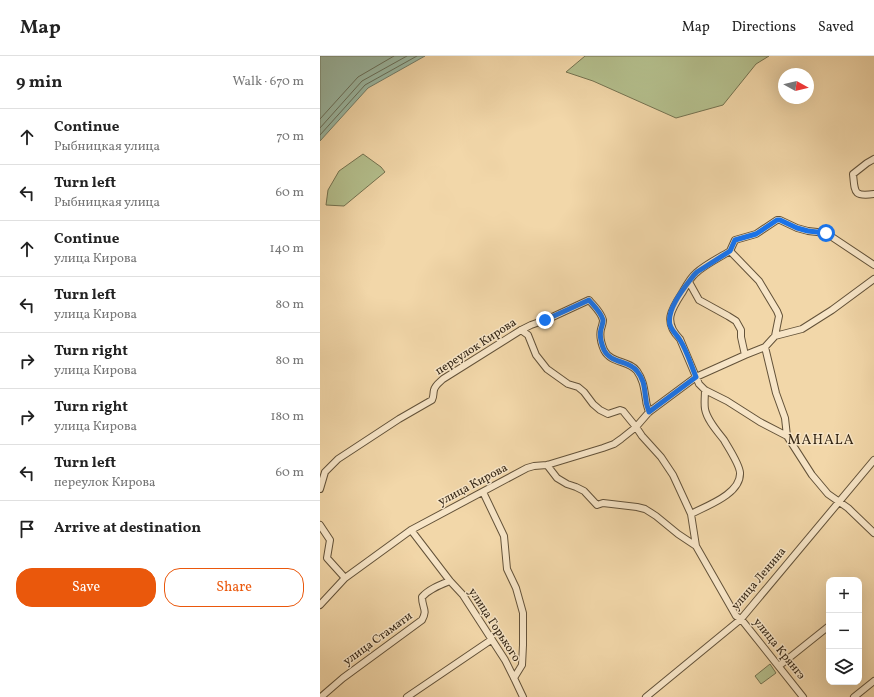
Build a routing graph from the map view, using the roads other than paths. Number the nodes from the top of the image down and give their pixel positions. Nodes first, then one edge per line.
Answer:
1 (874, 159) edge
2 (874, 194) edge
3 (730, 251) junction
4 (874, 265) edge
5 (874, 280) edge
6 (689, 282) junction
7 (521, 330) junction
8 (775, 336) junction
9 (765, 347) junction
10 (745, 355) junction
11 (696, 377) junction
12 (705, 390) junction
13 (649, 412) junction
14 (636, 427) junction
15 (786, 436) junction
16 (874, 460) edge
17 (547, 465) junction
18 (320, 490) edge
19 (483, 492) junction
20 (839, 501) junction
21 (691, 514) junction
22 (320, 524) edge
23 (411, 530) junction
24 (874, 533) edge
25 (696, 546) junction
26 (345, 578) junction
27 (450, 581) junction
28 (320, 605) edge
29 (741, 619) junction
30 (826, 628) edge
31 (491, 640) junction
32 (779, 666) junction
33 (514, 678) junction
34 (874, 681) edge
35 (321, 697) edge
36 (408, 697) edge
37 (523, 697) edge
38 (646, 697) edge
39 (803, 697) edge
40 (854, 697) edge

1 - 2 street
3 - 4 street
3 - 6 street
3 - 8 street
5 - 8 street
6 - 10 street
6 - 11 street
7 - 13 street, переулок Кирова
7 - 14 street, улица Крянгэ
7 - 18 street, переулок Кирова
8 - 9 street
9 - 10 street, улица Кирова
9 - 15 street
10 - 11 street, улица Кирова
11 - 12 street
11 - 13 street, улица Кирова
12 - 15 street
12 - 21 street
13 - 14 street, улица Кирова
14 - 17 street, улица Кирова
14 - 21 street, улица Крянгэ
15 - 20 street
16 - 20 street, улица Ленина
17 - 19 street, улица Кирова
17 - 25 street
19 - 23 street, улица Кирова
19 - 33 street
20 - 24 street
20 - 29 street, улица Ленина
21 - 25 street, улица Крянгэ
22 - 26 street
23 - 26 street, улица Кирова
23 - 27 street, улица Горького
25 - 29 street, улица Крянгэ
26 - 28 street, улица Кирова
27 - 31 street, улица Горького
27 - 35 street, улица Стамати
29 - 32 street, улица Крянгэ
29 - 38 street, улица Ленина
30 - 32 street
31 - 33 street, улица Горького
31 - 36 street
32 - 39 street, улица Крянгэ
33 - 37 street, улица Горького
34 - 40 street

